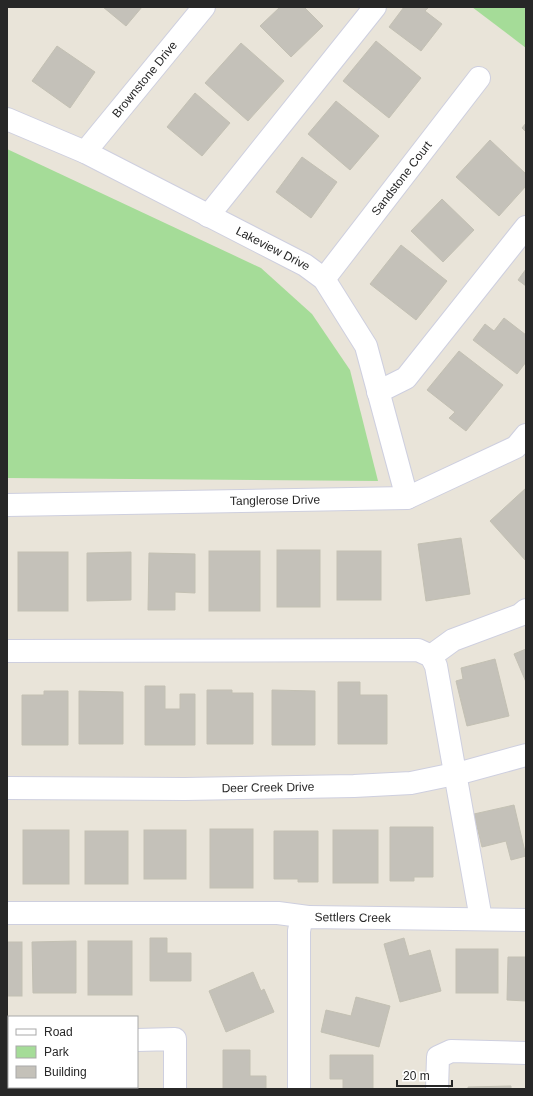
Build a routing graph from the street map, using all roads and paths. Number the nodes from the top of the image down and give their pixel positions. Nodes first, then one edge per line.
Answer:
1 (204, 7) edge
2 (375, 7) edge
3 (479, 78) dead end
4 (7, 119) edge
5 (85, 152) junction
6 (208, 216) junction
7 (526, 227) edge
8 (324, 279) junction
9 (378, 392) junction
10 (526, 435) edge
11 (407, 498) junction
12 (7, 505) edge
13 (526, 610) edge
14 (7, 651) edge
15 (431, 656) junction
16 (526, 755) edge
17 (456, 774) junction
18 (7, 788) edge
19 (7, 914) edge
20 (308, 917) junction
21 (481, 919) junction
22 (526, 920) edge
23 (138, 1040) edge
24 (526, 1053) edge
25 (175, 1089) edge
26 (299, 1089) edge
27 (438, 1089) edge

1 - 5 street, Brownstone Drive
2 - 6 street
3 - 8 street, Sandstone Court
4 - 5 street, Lakeview Drive
5 - 6 street, Lakeview Drive
6 - 8 street, Lakeview Drive
7 - 9 street
8 - 9 street, Lakeview Drive
9 - 11 street, Lakeview Drive
10 - 11 street, Tanglerose Drive
11 - 12 street, Tanglerose Drive
13 - 15 street
14 - 15 street
15 - 17 street
16 - 17 street, Deer Creek Drive
17 - 18 street, Deer Creek Drive
17 - 21 street
19 - 20 street
20 - 21 street, Settlers Creek
20 - 26 street, Settlers Creek
21 - 22 street, Settlers Creek
23 - 25 street
24 - 27 street

